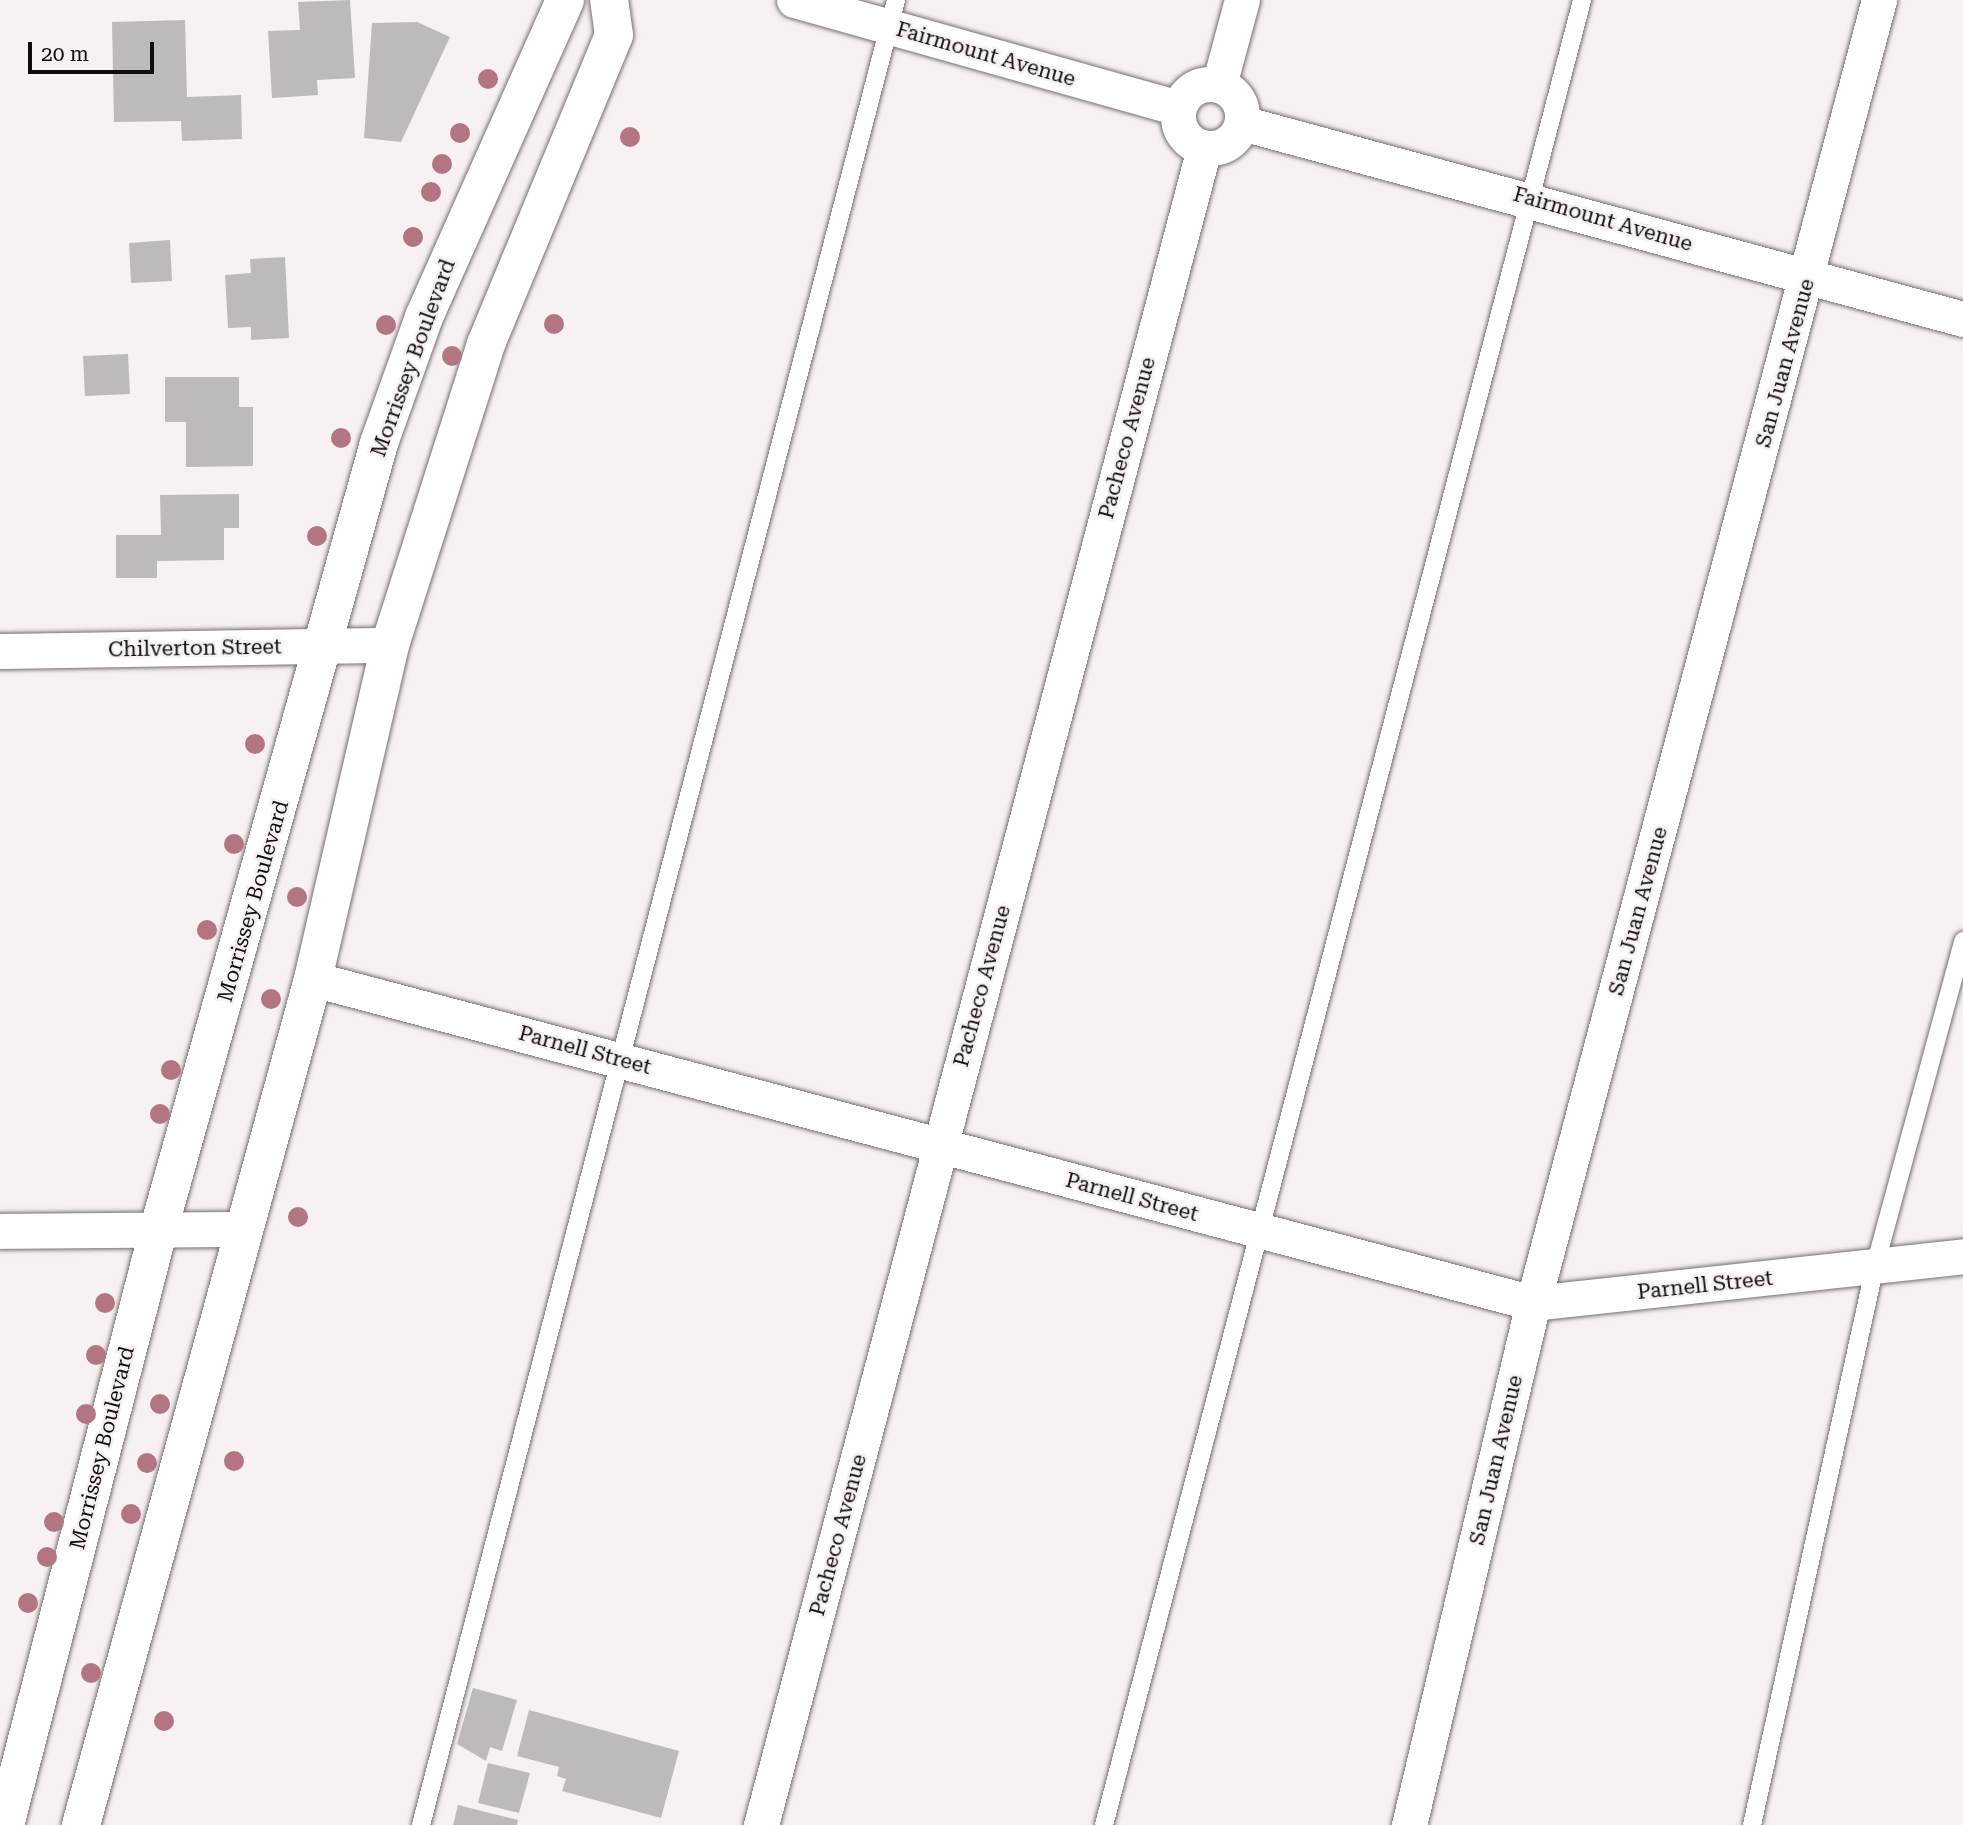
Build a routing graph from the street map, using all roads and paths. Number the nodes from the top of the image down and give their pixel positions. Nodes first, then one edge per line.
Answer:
1 (565, 0) edge
2 (609, 0) edge
3 (794, 0) edge
4 (1242, 0) edge
5 (1582, 0) edge
6 (1879, 0) edge
7 (893, 14) edge
8 (1219, 85) junction
9 (1178, 108) junction
10 (1242, 123) junction
11 (1204, 148) junction
12 (1531, 198) junction
13 (1808, 278) junction
14 (1963, 319) edge
15 (390, 645) junction
16 (326, 646) junction
17 (0, 651) edge
18 (1963, 941) edge
19 (313, 979) junction
20 (622, 1059) junction
21 (940, 1146) junction
22 (159, 1228) junction
23 (242, 1229) junction
24 (1261, 1230) junction
25 (0, 1231) edge
26 (1963, 1256) edge
27 (1875, 1266) junction
28 (1533, 1303) junction
29 (5, 1825) edge
30 (81, 1825) edge
31 (421, 1825) edge
32 (761, 1825) edge
33 (1104, 1825) edge
34 (1409, 1825) edge
35 (1752, 1825) edge

1 - 16 main road, Morrissey Boulevard
2 - 15 main road
3 - 7 street, Fairmount Avenue
4 - 8 street
5 - 12 lane
6 - 13 street, San Juan Avenue
7 - 9 street, Fairmount Avenue
7 - 20 lane
8 - 9 street
8 - 10 street
9 - 11 street
10 - 11 street
10 - 12 street, Fairmount Avenue
11 - 21 street, Pacheco Avenue
12 - 13 street, Fairmount Avenue
12 - 24 lane
13 - 14 street, Fairmount Avenue
13 - 28 street, San Juan Avenue
15 - 16 street, Chilverton Street
15 - 19 main road
16 - 17 street, Chilverton Street
16 - 22 main road, Morrissey Boulevard
18 - 27 lane
19 - 20 street, Parnell Street
19 - 23 main road
20 - 21 street, Parnell Street
20 - 31 lane
21 - 24 street, Parnell Street
21 - 32 street, Pacheco Avenue
22 - 23 street
22 - 25 street
22 - 29 main road, Morrissey Boulevard
23 - 30 main road
24 - 28 street, Parnell Street
24 - 33 lane
26 - 27 street, Parnell Street
27 - 28 street, Parnell Street
27 - 35 lane
28 - 34 street, San Juan Avenue

